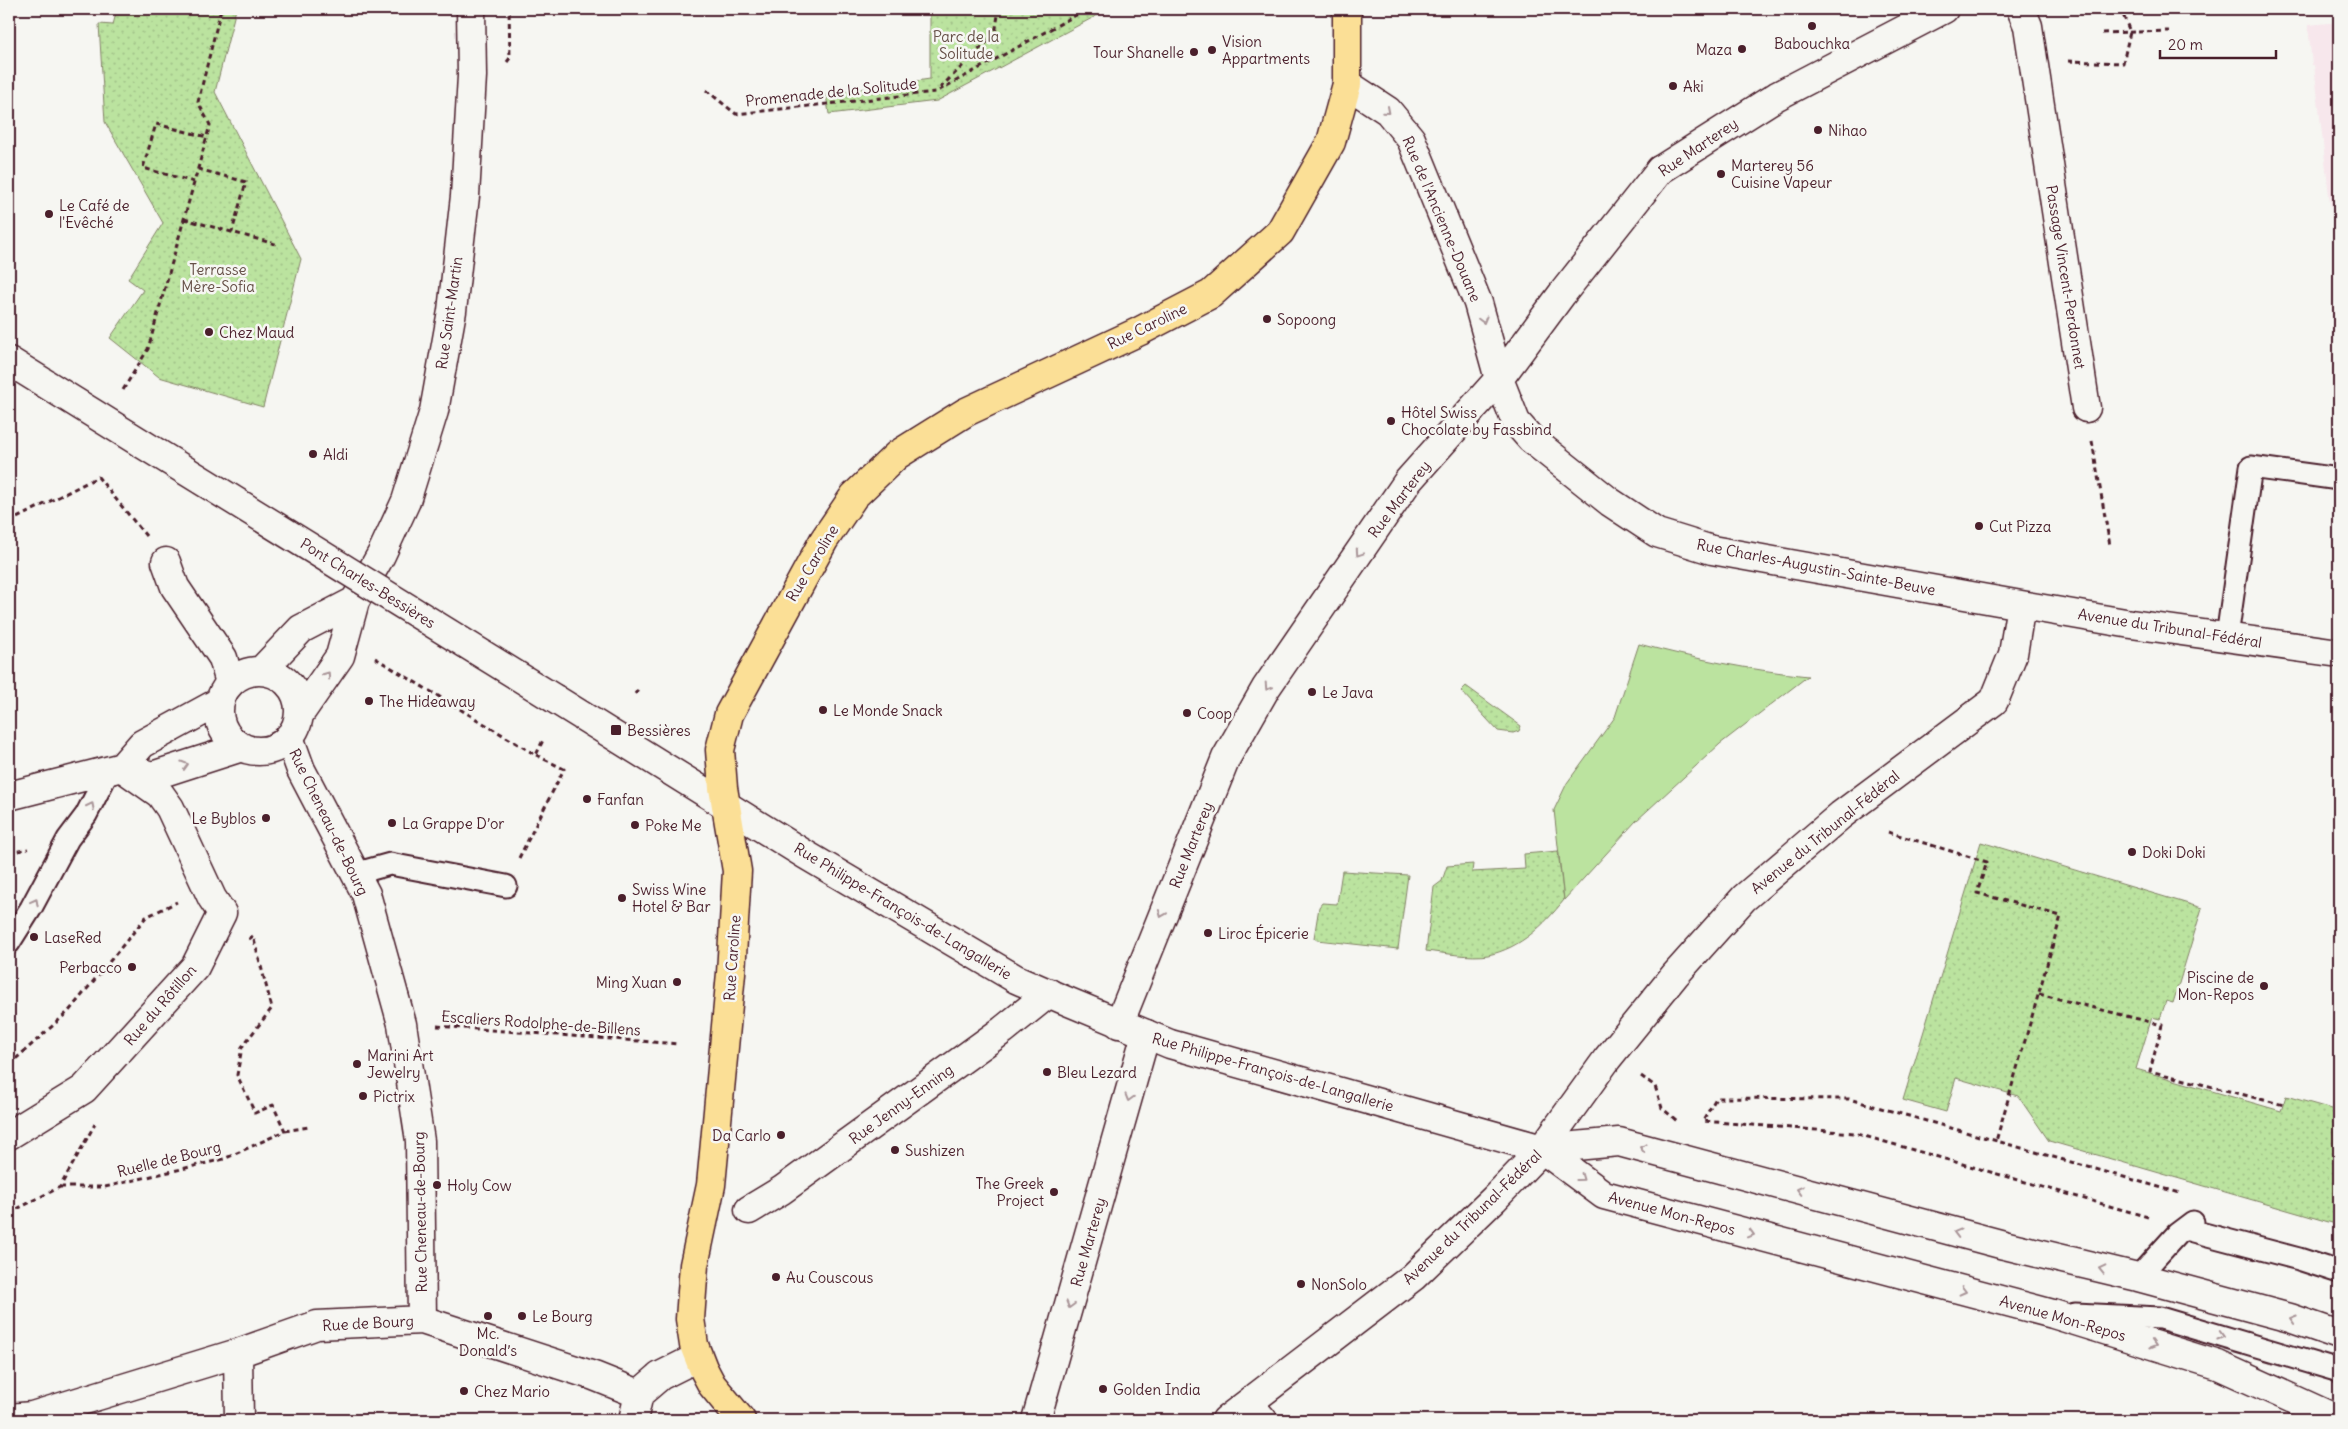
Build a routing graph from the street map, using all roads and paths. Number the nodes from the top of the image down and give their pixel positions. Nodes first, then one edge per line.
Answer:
1 (212, 9) edge
2 (471, 9) edge
3 (1000, 9) edge
4 (1087, 9) edge
5 (1348, 9) edge
6 (1944, 9) edge
7 (2021, 9) edge
8 (2124, 9) edge
9 (221, 10) edge
10 (2169, 31) dead end
11 (2130, 32) junction
12 (2102, 33) dead end
13 (2034, 72) junction
14 (1346, 84) junction
15 (706, 90) dead end
16 (936, 92) junction
17 (206, 137) junction
18 (198, 169) junction
19 (194, 182) junction
20 (184, 219) junction
21 (232, 232) junction
22 (279, 245) dead end
23 (9, 361) edge
24 (1500, 380) junction
25 (123, 390) dead end
26 (2086, 408) joint
27 (2339, 479) edge
28 (9, 513) edge
29 (10, 521) edge
30 (136, 524) dead end
31 (2110, 546) dead end
32 (166, 562) dead end
33 (355, 602) junction
34 (2021, 605) junction
35 (2227, 637) junction
36 (2339, 653) edge
37 (370, 655) dead end
38 (262, 670) junction
39 (638, 690) dead end
40 (225, 692) junction
41 (635, 694) dead end
42 (294, 726) junction
43 (544, 738) dead end
44 (242, 747) junction
45 (536, 755) junction
46 (116, 768) junction
47 (9, 796) edge
48 (727, 806) junction
49 (1888, 832) dead end
50 (354, 874) junction
51 (207, 886) junction
52 (506, 886) joint
53 (253, 936) dead end
54 (9, 943) edge
55 (1049, 993) junction
56 (2039, 994) junction
57 (402, 1024) junction
58 (1119, 1024) junction
59 (1146, 1034) junction
60 (680, 1044) dead end
61 (9, 1065) edge
62 (1641, 1076) dead end
63 (84, 1089) junction
64 (2284, 1105) dead end
65 (1680, 1123) dead end
66 (309, 1127) dead end
67 (285, 1132) junction
68 (9, 1135) edge
69 (1996, 1140) junction
70 (1542, 1149) junction
71 (60, 1186) junction
72 (2187, 1195) dead end
73 (750, 1210) dead end
74 (9, 1213) edge
75 (2148, 1217) dead end
76 (2339, 1272) edge
77 (2138, 1277) junction
78 (2053, 1314) junction
79 (422, 1320) junction
80 (2339, 1335) edge
81 (238, 1353) junction
82 (698, 1357) junction
83 (2339, 1371) edge
84 (639, 1394) junction
85 (1256, 1412) edge
86 (9, 1418) edge
87 (239, 1420) edge
88 (633, 1420) edge
89 (741, 1420) edge
90 (1036, 1420) edge
91 (1226, 1420) edge
92 (2339, 1420) edge

1 - 9 path
2 - 33 street, Rue Saint-Martin
3 - 16 path, Promenade de la Solitude
4 - 16 path, Promenade de la Solitude
5 - 14 main road, Rue Caroline
6 - 24 street, Rue Marterey
7 - 13 street, Passage Vincent-Perdonnet
8 - 11 path
9 - 17 path
10 - 11 path
11 - 12 path
11 - 13 path
13 - 26 street, Passage Vincent-Perdonnet
14 -> 24 street, Rue de l'Ancienne-Douane
14 - 48 main road, Rue Caroline
15 - 16 path, Promenade de la Solitude
17 - 18 path
17 - 19 path
18 - 19 path
18 - 21 path
19 - 20 path
20 - 21 path
20 - 25 path
21 - 22 path
23 - 48 street, Pont Charles-Bessières, bridge
24 - 34 street, Rue Charles-Augustin-Sainte-Beuve
24 -> 58 street, Rue Marterey
26 - 31 path
27 - 35 lane
28 - 29 path
29 - 30 path
32 - 40 street
33 - 38 street
42 -> 33 street, Rue Saint-Martin
34 - 35 street, Avenue du Tribunal-Fédéral
34 - 70 street, Avenue du Tribunal-Fédéral
35 - 36 street, Avenue du Tribunal-Fédéral
37 - 45 path
38 - 40 street
38 - 42 street
39 - 41 path
40 - 44 street
40 - 46 street
42 - 44 street, Rue Saint-Martin
42 - 50 street, Rue Cheneau-de-Bourg
43 - 45 path
46 -> 44 street
45 - 52 path
46 - 47 street
46 - 51 street, Rue du Rôtillon
54 -> 46 lane
48 - 55 street, Rue Philippe-François-de-Langallerie
48 - 82 main road, Rue Caroline
49 - 56 path
50 - 52 lane
50 - 57 street, Rue Cheneau-de-Bourg
51 - 61 path
51 - 63 street, Rue du Rôtillon
53 - 67 path
55 - 58 street, Rue Philippe-François-de-Langallerie
55 - 73 street, Rue Jenny-Enning
56 - 64 path
56 - 69 path
57 - 60 path, Escaliers Rodolphe-de-Billens
57 - 79 street, Rue Cheneau-de-Bourg
58 - 59 street, Rue Philippe-François-de-Langallerie
59 - 70 street, Rue Philippe-François-de-Langallerie
59 -> 90 street, Rue Marterey
62 - 65 path
63 - 68 street, Rue du Rôtillon
63 - 71 path
66 - 67 path, Ruelle de Bourg
67 - 71 path, Ruelle de Bourg
69 - 72 path
69 - 75 path
77 -> 70 street
70 -> 78 street, Avenue Mon-Repos
70 - 85 street, Avenue du Tribunal-Fédéral
71 - 74 path, Ruelle de Bourg
76 - 77 lane
80 -> 77 street
78 -> 83 lane
78 -> 92 street, Avenue Mon-Repos
79 - 81 street, Rue de Bourg
79 - 84 street, Rue de Bourg
81 - 86 street, Rue de Bourg
81 - 87 street
82 - 84 street
82 - 89 main road, Rue Caroline
84 - 88 street
85 - 91 street, Avenue du Tribunal-Fédéral

